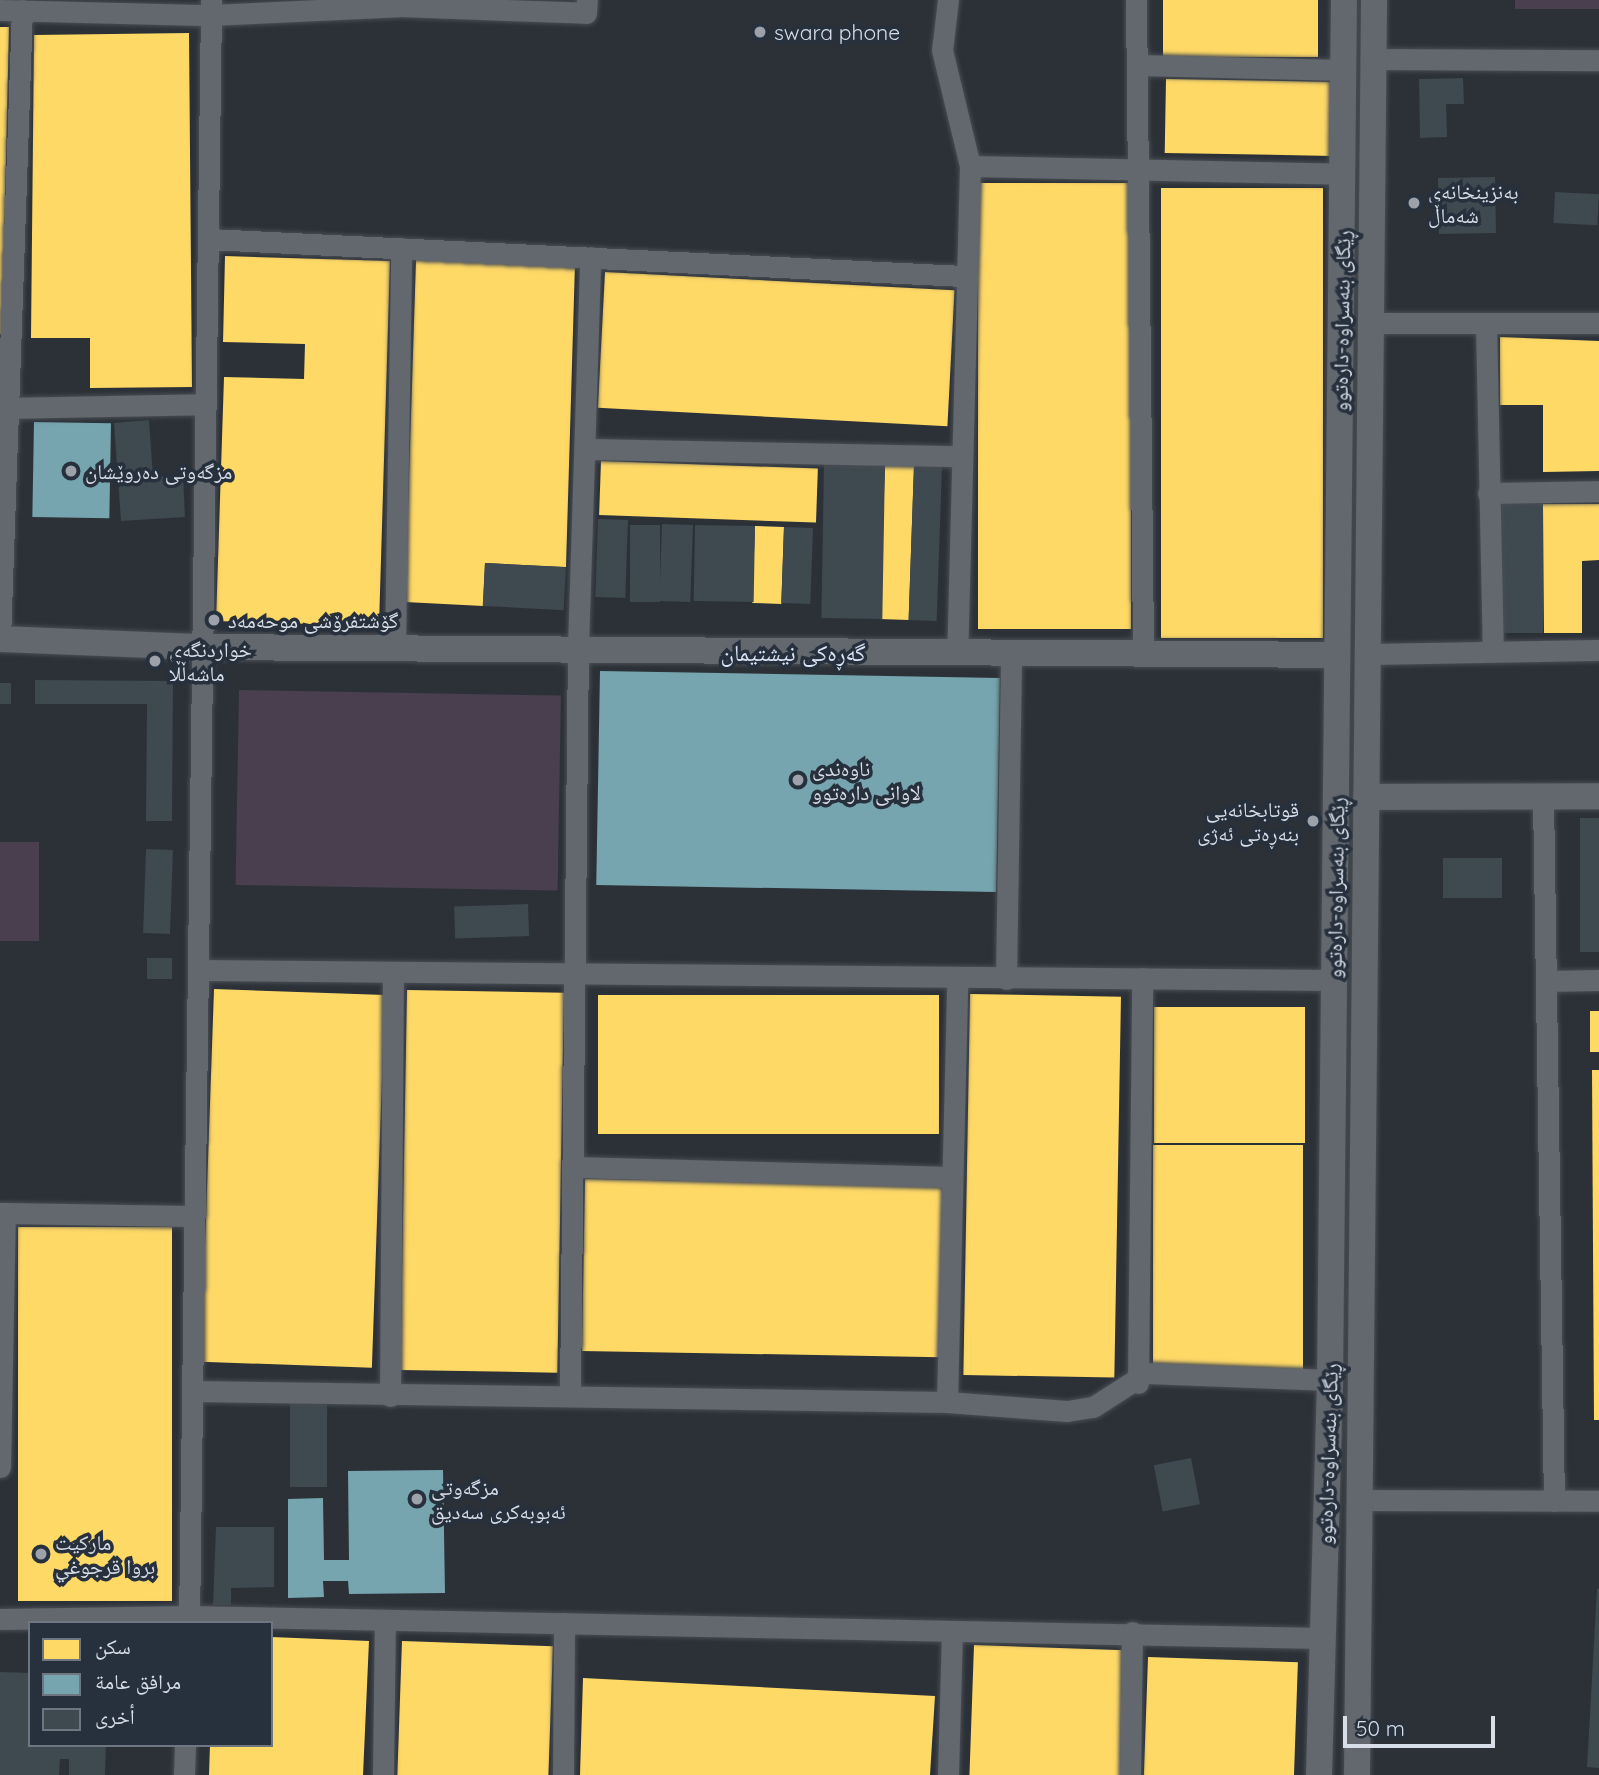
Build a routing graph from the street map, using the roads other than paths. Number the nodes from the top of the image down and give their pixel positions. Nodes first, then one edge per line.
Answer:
1 (587, 0) edge
2 (948, 0) edge
3 (1136, 0) edge
4 (1344, 0) edge
5 (1374, 0) edge
6 (399, 3) edge
7 (211, 7) edge
8 (0, 10) edge
9 (22, 10) junction
10 (1373, 59) junction
11 (1599, 60) edge
12 (1138, 65) junction
13 (1343, 70) junction
14 (1343, 104) junction
15 (1373, 104) junction
16 (970, 166) junction
17 (1142, 169) junction
18 (1343, 174) junction
19 (209, 239) junction
20 (401, 248) junction
21 (590, 257) junction
22 (964, 276) junction
23 (1370, 323) junction
24 (1486, 323) junction
25 (1599, 323) edge
26 (205, 404) junction
27 (6, 408) edge
28 (586, 450) junction
29 (961, 456) junction
30 (1599, 491) edge
31 (1488, 493) junction
32 (0, 639) edge
33 (202, 646) junction
34 (395, 648) junction
35 (578, 648) junction
36 (1599, 650) edge
37 (1143, 651) junction
38 (1493, 651) junction
39 (957, 652) junction
40 (1011, 652) junction
41 (1366, 654) junction
42 (1337, 655) junction
43 (1543, 796) junction
44 (1599, 796) edge
45 (1366, 797) junction
46 (199, 970) junction
47 (393, 972) junction
48 (576, 977) junction
49 (1142, 978) junction
50 (1006, 979) junction
51 (957, 980) junction
52 (1599, 980) edge
53 (1546, 981) junction
54 (1333, 992) junction
55 (1365, 1004) junction
56 (574, 1167) junction
57 (952, 1177) junction
58 (2, 1213) edge
59 (194, 1216) junction
60 (1330, 1380) junction
61 (1138, 1382) junction
62 (191, 1391) junction
63 (390, 1396) junction
64 (570, 1396) junction
65 (947, 1402) junction
66 (0, 1467) edge
67 (1364, 1500) junction
68 (1599, 1501) edge
69 (1554, 1502) junction
70 (0, 1619) edge
71 (189, 1620) edge
72 (385, 1621) junction
73 (564, 1623) junction
74 (1132, 1632) junction
75 (952, 1633) junction
76 (1321, 1638) junction
77 (185, 1747) edge
78 (184, 1775) edge
79 (383, 1775) edge
80 (563, 1775) edge
81 (948, 1775) edge
82 (1130, 1775) edge
83 (1319, 1775) edge
84 (1357, 1775) edge

1 - 6 street
2 - 16 street
3 - 12 street
4 - 13 street, ڕێگای بنەسراوە-دارەتوو
5 - 10 street, ڕێگای بنەسراوە-دارەتوو
6 - 7 street
7 - 9 street
7 - 19 street
8 - 9 street
9 - 27 street
10 - 11 street
10 - 15 street, ڕێگای بنەسراوە-دارەتوو
12 - 13 street
12 - 17 street
13 - 14 street, ڕێگای بنەسراوە-دارەتوو
14 - 15 street
14 - 18 street, ڕێگای بنەسراوە-دارەتوو
15 - 23 street, ڕێگای بنەسراوە-دارەتوو
16 - 17 street
16 - 22 street
17 - 18 street
17 - 37 street
18 - 42 street, ڕێگای بنەسراوە-دارەتوو
19 - 20 street
19 - 26 street
20 - 21 street
20 - 34 street
21 - 22 street
21 - 28 street
22 - 29 street
23 - 24 street
23 - 41 street, ڕێگای بنەسراوە-دارەتوو
24 - 25 street
24 - 31 street
26 - 27 street
26 - 33 street
27 - 32 street
28 - 29 street
28 - 35 street
29 - 39 street
30 - 31 street
31 - 38 street
32 - 33 street
33 - 34 street
33 - 46 street
34 - 35 street
35 - 39 street
35 - 48 street
36 - 38 street
37 - 40 street
37 - 42 street
38 - 41 street
39 - 40 street
40 - 50 street
41 - 45 street, ڕێگای بنەسراوە-دارەتوو
42 - 54 street, ڕێگای بنەسراوە-دارەتوو
43 - 44 street
43 - 45 street
43 - 53 street
45 - 55 street, ڕێگای بنەسراوە-دارەتوو
46 - 47 street
46 - 59 street
47 - 48 street
47 - 63 street
48 - 51 street
48 - 56 street
49 - 50 street
49 - 54 street
49 - 61 street
50 - 51 street
51 - 57 street
52 - 53 street
53 - 69 street
54 - 55 street
54 - 60 street, ڕێگای بنەسراوە-دارەتوو
55 - 67 street, ڕێگای بنەسراوە-دارەتوو
56 - 57 street
56 - 64 street
57 - 65 street
58 - 59 street
58 - 66 street
59 - 62 street
60 - 61 street
60 - 76 street, ڕێگای بنەسراوە-دارەتوو
61 - 65 street
62 - 63 street
62 - 71 street
63 - 64 street
64 - 65 street
67 - 69 street
67 - 84 street, ڕێگای بنەسراوە-دارەتوو
68 - 69 street
70 - 71 street
71 - 72 street
72 - 73 street
72 - 79 street
73 - 75 street
73 - 80 street
74 - 75 street
74 - 76 street
74 - 82 street
75 - 81 street
76 - 83 street, ڕێگای بنەسراوە-دارەتوو
77 - 78 street

